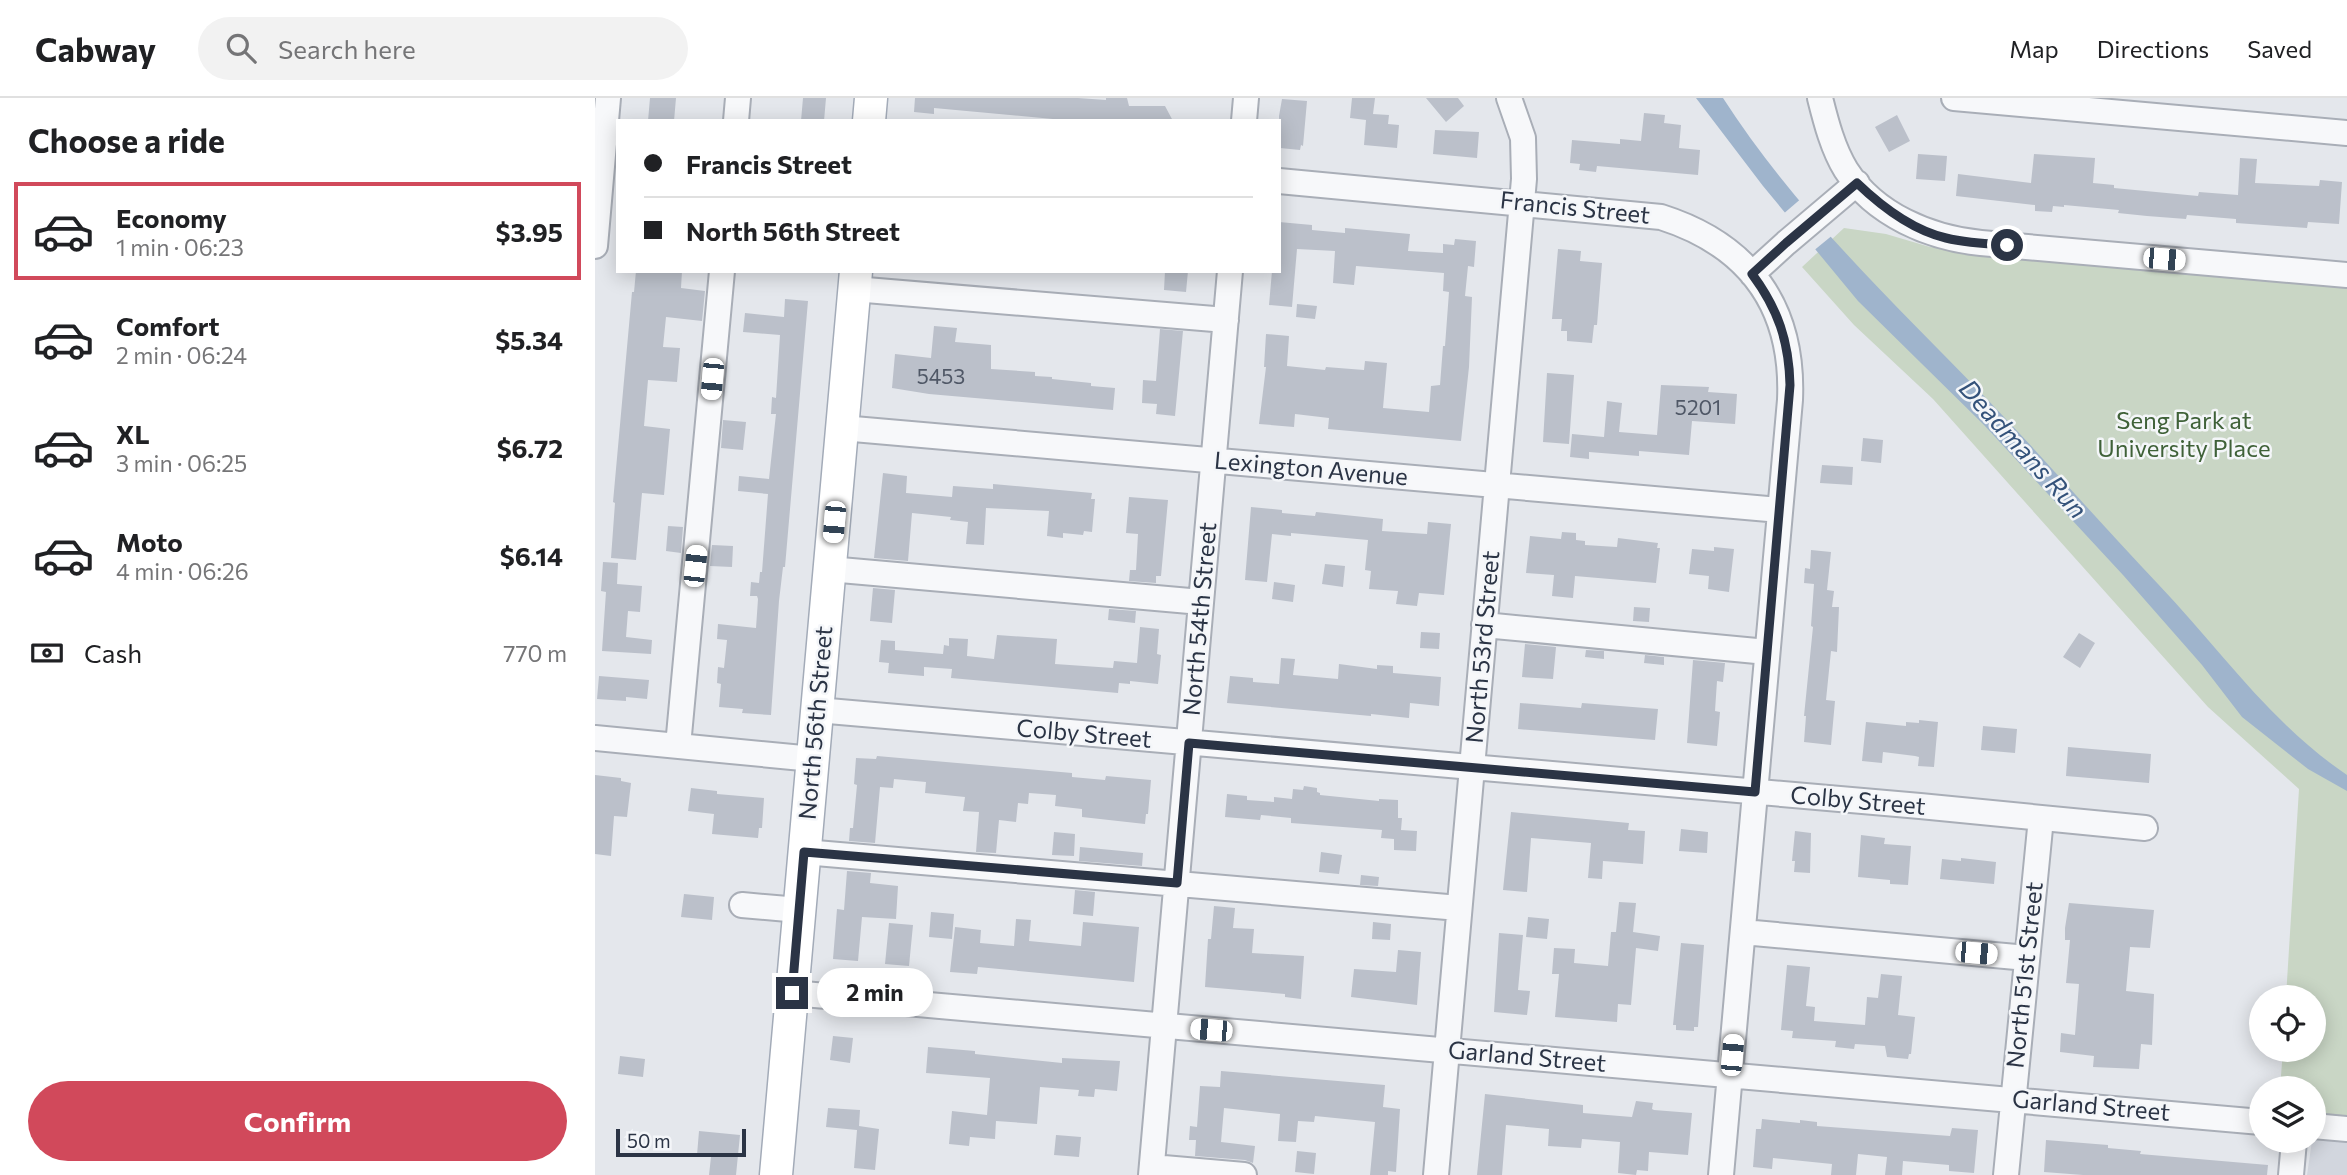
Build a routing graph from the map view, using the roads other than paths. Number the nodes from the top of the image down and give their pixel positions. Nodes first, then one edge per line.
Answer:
1 (608, 98) edge
2 (738, 98) edge
3 (871, 98) edge
4 (1246, 98) edge
5 (1510, 98) edge
6 (1820, 98) edge
7 (1954, 98) edge
8 (736, 119) edge
9 (869, 119) edge
10 (1244, 119) edge
11 (2347, 133) edge
12 (1281, 181) edge
13 (1857, 183) junction
14 (1522, 203) junction
15 (603, 216) edge
16 (595, 246) edge
17 (723, 273) edge
18 (1230, 273) edge
19 (1752, 274) junction
20 (2347, 275) edge
21 (855, 280) edge
22 (1226, 320) junction
23 (842, 428) junction
24 (1214, 461) junction
25 (1497, 485) junction
26 (1780, 510) junction
27 (829, 569) junction
28 (1201, 602) junction
29 (1484, 625) junction
30 (1767, 652) junction
31 (817, 710) junction
32 (595, 738) edge
33 (1189, 743) junction
34 (678, 746) junction
35 (813, 759) junction
36 (1472, 767) junction
37 (1755, 792) junction
38 (2041, 818) junction
39 (2145, 828) dead end
40 (804, 852) junction
41 (1177, 883) junction
42 (742, 905) dead end
43 (1459, 908) junction
44 (799, 910) junction
45 (1743, 932) junction
46 (2027, 958) junction
47 (792, 993) junction
48 (1164, 1026) junction
49 (1447, 1050) junction
50 (1730, 1075) junction
51 (2012, 1099) junction
52 (2249, 1121) edge
53 (2326, 1127) edge
54 (2347, 1129) edge
55 (2293, 1153) edge
56 (1151, 1171) edge
57 (776, 1175) edge
58 (1244, 1175) edge
59 (1436, 1175) edge
60 (1721, 1175) edge
61 (2006, 1175) edge
62 (2291, 1175) edge

1 - 15 street
2 - 8 street
3 - 9 main road
4 - 10 street
5 - 14 street, North 53rd Street
6 - 13 street
7 - 11 street
12 - 14 street, Francis Street
13 - 19 street
13 - 20 street
14 - 19 street, Francis Street
14 - 25 street, North 53rd Street
15 - 16 street
17 - 34 street
18 - 22 street, North 54th Street
19 - 26 street, Francis Street
21 - 22 street
21 - 23 main road, North 56th Street
22 - 24 street, North 54th Street
23 - 24 street, Lexington Avenue
23 - 27 main road, North 56th Street
24 - 25 street, Lexington Avenue
24 - 28 street, North 54th Street
25 - 26 street, Lexington Avenue
25 - 29 street, North 53rd Street
26 - 30 street, Francis Street
27 - 28 street
27 - 31 main road, North 56th Street
28 - 33 street, North 54th Street
29 - 30 street
29 - 36 street, North 53rd Street
30 - 37 street, Francis Street
31 - 33 street, Colby Street
31 - 35 main road, North 56th Street
32 - 34 street
33 - 36 street, Colby Street
33 - 41 street, North 54th Street
34 - 35 street
35 - 40 main road, North 56th Street
36 - 37 street, Colby Street
36 - 43 street, North 53rd Street
37 - 38 street, Colby Street
37 - 45 street, Francis Street
38 - 39 street, Colby Street
38 - 46 street, North 51st Street
40 - 41 street
40 - 44 main road, North 56th Street
41 - 43 street
41 - 48 street, North 54th Street
42 - 44 street
43 - 49 street, North 53rd Street
44 - 47 main road, North 56th Street
45 - 46 street
45 - 50 street, Francis Street
46 - 51 street, North 51st Street
47 - 48 street, Garland Street
47 - 57 main road, North 56th Street
48 - 49 street, Garland Street
48 - 56 street, North 54th Street
49 - 50 street, Garland Street
49 - 59 street, North 53rd Street
50 - 51 street, Garland Street
50 - 60 street, Francis Street
51 - 52 street, Garland Street
51 - 61 street, North 51st Street
53 - 54 street
55 - 62 street
56 - 58 street

